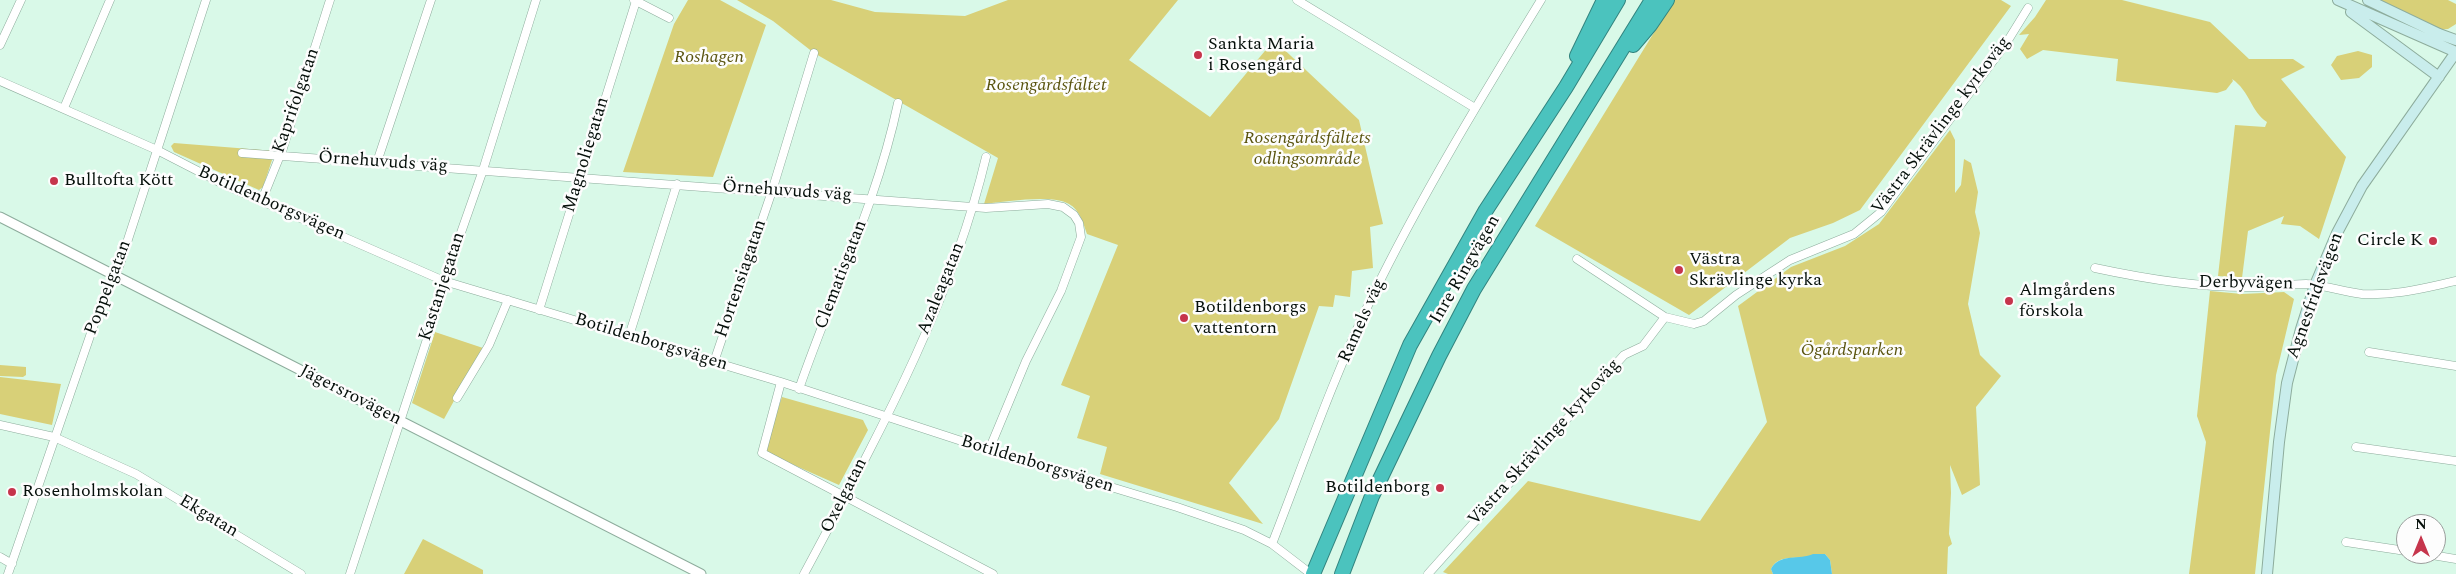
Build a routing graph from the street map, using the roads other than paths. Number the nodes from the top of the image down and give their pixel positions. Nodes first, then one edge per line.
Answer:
1 (21, 0) edge
2 (110, 0) edge
3 (206, 0) edge
4 (330, 0) edge
5 (431, 0) edge
6 (536, 0) edge
7 (1297, 0) edge
8 (1541, 0) edge
9 (1604, 0) edge
10 (1618, 0) edge
11 (1652, 0) edge
12 (1667, 0) edge
13 (2337, 0) edge
14 (2368, 0) edge
15 (635, 1) edge
16 (2028, 8) dead end
17 (669, 18) dead end
18 (2456, 40) edge
19 (0, 45) edge
20 (2456, 52) edge
21 (814, 53) dead end
22 (1609, 72) junction
23 (2439, 77) junction
24 (0, 81) edge
25 (1566, 87) junction
26 (898, 103) dead end
27 (64, 108) junction
28 (1475, 108) junction
29 (157, 150) junction
30 (242, 154) dead end
31 (279, 156) junction
32 (986, 157) dead end
33 (377, 162) junction
34 (483, 170) junction
35 (578, 178) junction
36 (677, 184) junction
37 (772, 191) junction
38 (872, 198) junction
39 (262, 200) junction
40 (974, 206) junction
41 (0, 217) edge
42 (1576, 259) dead end
43 (2094, 268) dead end
44 (115, 275) junction
45 (444, 281) junction
46 (2456, 281) edge
47 (2315, 285) junction
48 (508, 300) junction
49 (540, 310) junction
50 (1665, 317) junction
51 (629, 336) junction
52 (2369, 352) dead end
53 (714, 362) junction
54 (2456, 366) edge
55 (781, 382) junction
56 (798, 389) junction
57 (457, 398) dead end
58 (885, 417) junction
59 (400, 421) junction
60 (0, 425) edge
61 (54, 437) junction
62 (2356, 447) dead end
63 (989, 450) junction
64 (2456, 461) edge
65 (846, 496) junction
66 (2346, 542) dead end
67 (1272, 544) junction
68 (2396, 550) edge
69 (0, 557) edge
70 (12, 564) junction
71 (1343, 571) edge
72 (8, 574) edge
73 (300, 574) edge
74 (350, 574) edge
75 (701, 574) edge
76 (804, 574) edge
77 (993, 574) edge
78 (1312, 574) edge
79 (1428, 574) edge
80 (2267, 574) edge

1 - 19 street
2 - 27 street
3 - 29 street, Poppelgatan
4 - 31 street, Kaprifolgatan
5 - 33 street
6 - 34 street, Kastanjegatan
7 - 28 street
8 - 28 street, Ramels väg
9 - 25 highway
10 - 25 highway, Inre Ringvägen
11 - 22 highway, Inre Ringvägen
12 - 22 highway
13 - 20 main road
13 - 23 main road
14 - 18 main road
15 - 17 street
15 - 35 street, Magnoliegatan
16 - 50 street, Västra Skrävlinge kyrkoväg
20 - 23 main road, Agnesfridsvägen
21 - 37 street, Hortensiagatan
22 - 71 highway, Inre Ringvägen
23 - 47 main road, Agnesfridsvägen
24 - 27 street, Botildenborgsvägen
25 - 78 highway, Inre Ringvägen
26 - 38 street, Clematisgatan
27 - 29 street, Botildenborgsvägen
28 - 67 street, Ramels väg
29 - 39 street, Botildenborgsvägen
29 - 44 street, Poppelgatan
30 - 31 street, Örnehuvuds väg
31 - 33 street, Örnehuvuds väg
31 - 39 street, Kaprifolgatan
32 - 40 street, Azaleagatan
33 - 34 street, Örnehuvuds väg
34 - 35 street, Örnehuvuds väg
34 - 45 street, Kastanjegatan
35 - 36 street, Örnehuvuds väg
35 - 49 street, Magnoliegatan
36 - 37 street, Örnehuvuds väg
36 - 51 street
37 - 38 street, Örnehuvuds väg
37 - 53 street, Hortensiagatan
38 - 40 street, Örnehuvuds väg
38 - 56 street, Clematisgatan
39 - 45 street, Botildenborgsvägen
40 - 58 street, Azaleagatan
40 - 63 street, Örnehuvuds väg
41 - 44 street, Jägersrovägen
42 - 50 street, Västra Skrävlinge kyrkoväg
43 - 47 street, Derbyvägen
44 - 59 street, Jägersrovägen
44 - 61 street, Poppelgatan
45 - 48 street, Botildenborgsvägen
45 - 59 street, Kastanjegatan
46 - 47 street, Derbyvägen
47 - 80 main road, Agnesfridsvägen
48 - 49 street, Botildenborgsvägen
48 - 57 street
49 - 51 street, Botildenborgsvägen
50 - 79 street, Västra Skrävlinge kyrkoväg
51 - 53 street, Botildenborgsvägen
52 - 54 street
53 - 55 street, Botildenborgsvägen
55 - 56 street, Botildenborgsvägen
55 - 65 street
56 - 58 street, Botildenborgsvägen
58 - 63 street, Botildenborgsvägen
58 - 65 street, Oxelgatan
59 - 74 street, Kastanjegatan
59 - 75 street, Jägersrovägen
60 - 61 street, Ekgatan
61 - 70 street, Poppelgatan
61 - 73 street, Ekgatan
62 - 64 street
63 - 67 street, Botildenborgsvägen
65 - 76 street, Oxelgatan
65 - 77 street
66 - 68 street
67 - 78 street, Botildenborgsvägen
69 - 70 street
70 - 72 street, Poppelgatan

